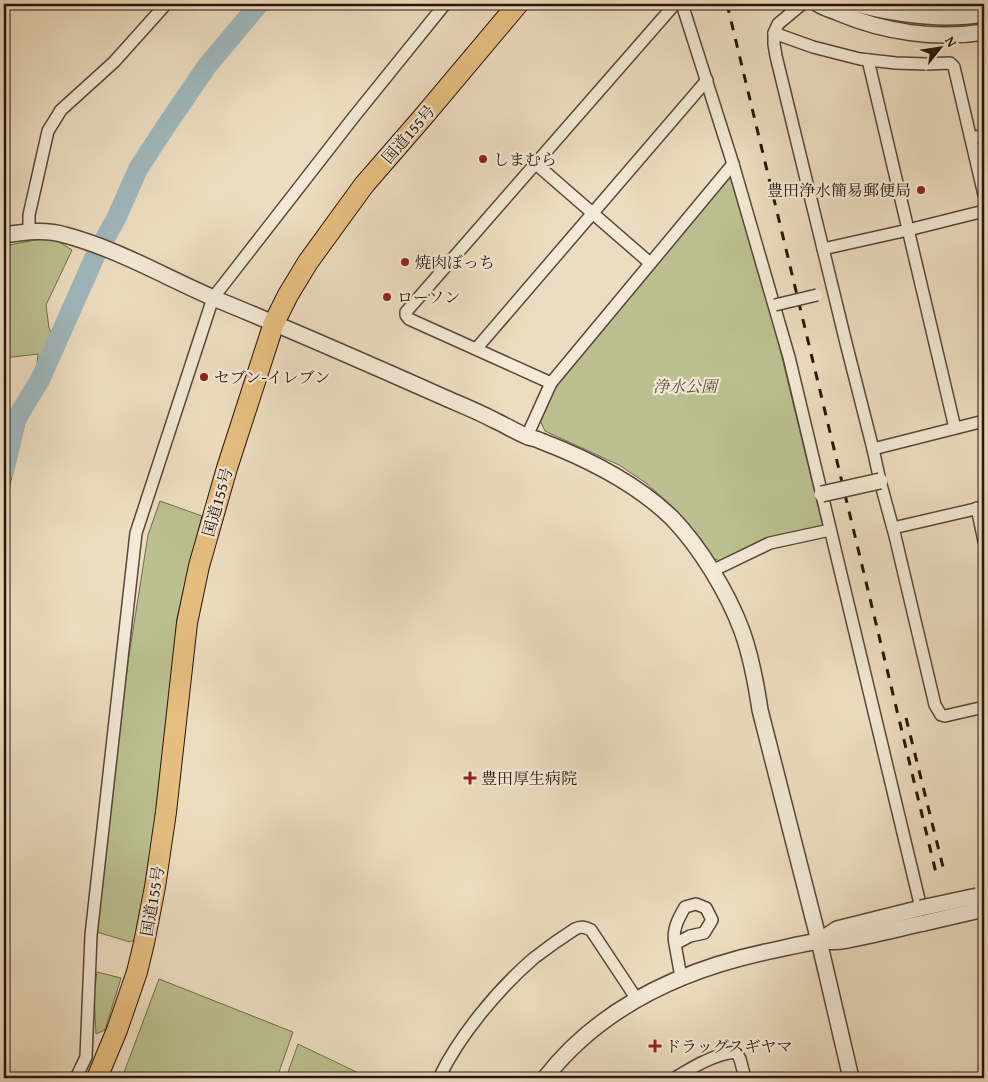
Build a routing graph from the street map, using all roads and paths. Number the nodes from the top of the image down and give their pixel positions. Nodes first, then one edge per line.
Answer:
1 (166, 4) edge
2 (445, 4) edge
3 (518, 4) edge
4 (675, 4) edge
5 (682, 4) edge
6 (802, 4) edge
7 (818, 4) edge
8 (856, 4) edge
9 (984, 14) edge
10 (984, 32) edge
11 (774, 33) junction
12 (868, 60) junction
13 (708, 80) junction
14 (984, 135) edge
15 (971, 138) junction
16 (536, 164) junction
17 (733, 164) junction
18 (984, 194) edge
19 (984, 210) edge
20 (594, 214) junction
21 (908, 230) junction
22 (29, 232) junction
23 (4, 235) edge
24 (823, 249) junction
25 (650, 263) junction
26 (833, 291) junction
27 (213, 298) junction
28 (775, 305) junction
29 (274, 323) junction
30 (476, 349) junction
31 (550, 383) junction
32 (984, 422) edge
33 (955, 428) junction
34 (527, 436) junction
35 (873, 449) junction
36 (880, 481) junction
37 (822, 494) junction
38 (981, 507) edge
39 (893, 528) junction
40 (830, 530) junction
41 (984, 541) edge
42 (712, 571) junction
43 (984, 707) edge
44 (981, 902) edge
45 (922, 915) junction
46 (819, 941) junction
47 (674, 944) dead end
48 (681, 977) junction
49 (636, 998) junction
50 (76, 1078) edge
51 (97, 1078) edge
52 (439, 1078) edge
53 (545, 1078) edge
54 (675, 1078) edge
55 (745, 1078) edge
56 (851, 1078) edge

1 - 22 street
2 - 27 street
3 - 29 highway, 国道155号
4 - 16 street
5 - 13 street
6 - 11 street
7 - 10 street
8 - 9 street
11 - 12 street
11 - 24 street
12 - 15 street
12 - 21 street
13 - 17 street
13 - 20 street
14 - 15 street
15 - 18 street
16 - 20 street
16 - 30 street
17 - 25 street
17 - 28 street
19 - 21 street
20 - 25 street
20 - 30 street
21 - 24 street
21 - 33 street
22 - 23 street
22 - 27 street
24 - 26 street
25 - 31 street
26 - 28 street, bridge
26 - 35 street
27 - 29 street
27 - 50 street
28 - 37 street
29 - 34 street
29 - 51 highway, 国道155号
30 - 31 street
31 - 34 street
32 - 33 street
33 - 35 street
34 - 42 street
35 - 36 street
36 - 37 street, bridge
36 - 39 street
37 - 40 street
38 - 39 street
38 - 41 street
39 - 43 street
40 - 42 street
40 - 45 street
42 - 46 street
44 - 45 street, bridge
45 - 46 street
46 - 48 street
46 - 56 street
47 - 48 street
48 - 49 street
49 - 52 street
49 - 53 street
54 - 55 street

